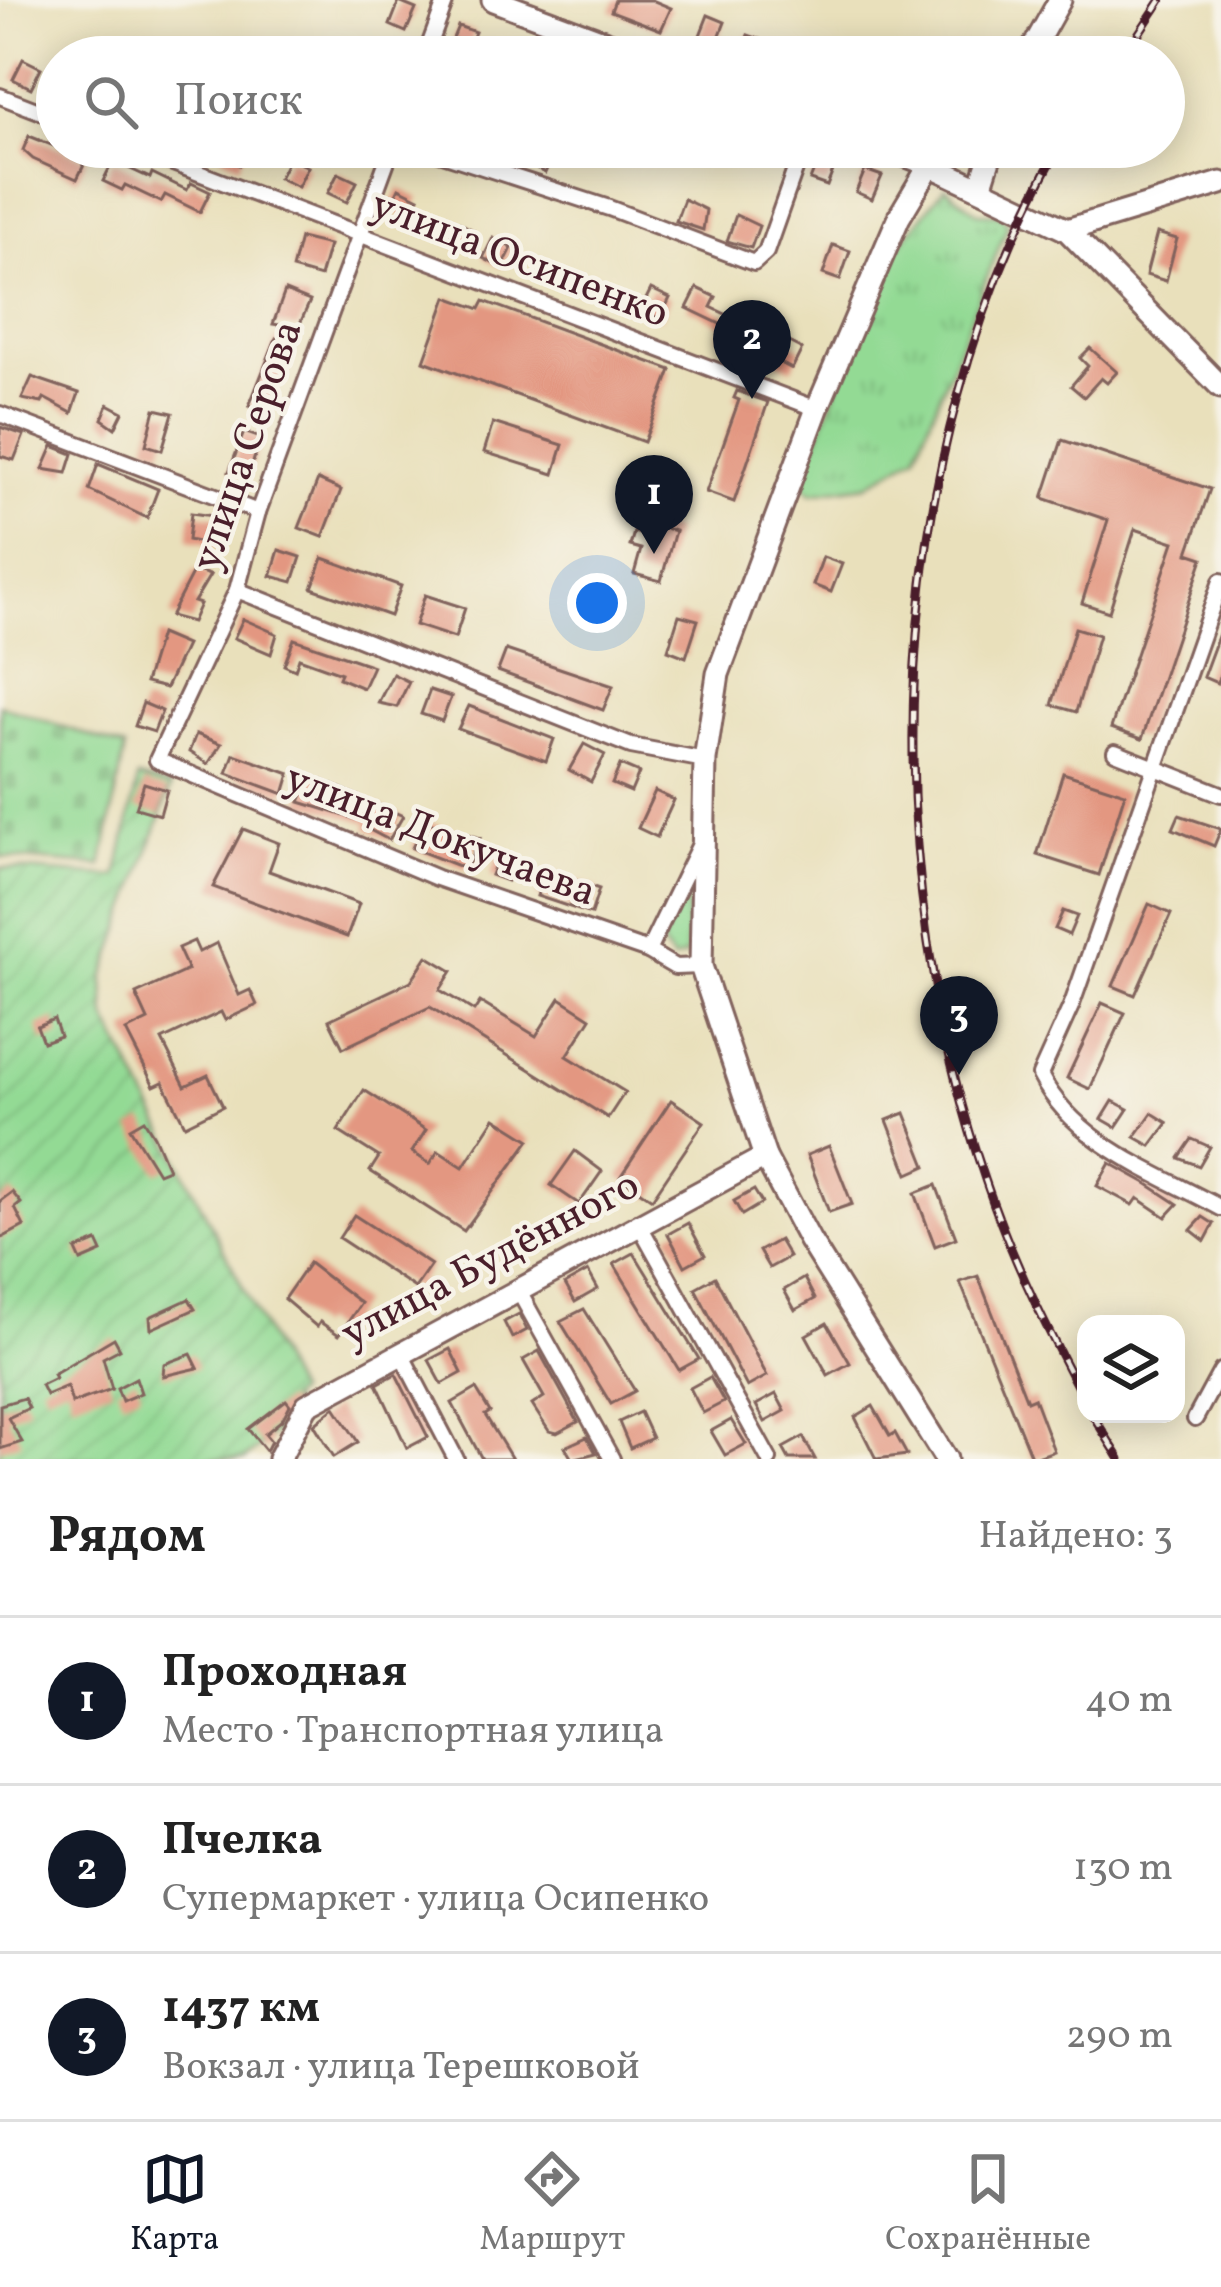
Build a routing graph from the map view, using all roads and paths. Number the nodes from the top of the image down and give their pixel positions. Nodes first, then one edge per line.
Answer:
1 (446, 0) edge
2 (493, 0) edge
3 (1060, 0) edge
4 (433, 36) edge
5 (590, 36) edge
6 (1040, 36) edge
7 (0, 96) edge
8 (36, 110) edge
9 (185, 168) edge
10 (384, 168) edge
11 (481, 168) edge
12 (796, 168) edge
13 (929, 168) edge
14 (955, 168) edge
15 (986, 168) edge
16 (1221, 183) edge
17 (981, 185) junction
18 (1067, 230) junction
19 (357, 235) junction
20 (1221, 387) edge
21 (817, 409) junction
22 (0, 414) edge
23 (258, 512) junction
24 (1221, 581) edge
25 (237, 590) junction
26 (1115, 752) dead end
27 (157, 760) joint
28 (705, 760) junction
29 (1154, 768) junction
30 (1221, 794) edge
31 (702, 839) junction
32 (648, 951) junction
33 (701, 966) junction
34 (765, 1157) junction
35 (1221, 1208) edge
36 (640, 1226) junction
37 (518, 1290) junction
38 (400, 1352) junction
39 (1221, 1371) edge
40 (1195, 1419) dead end
41 (278, 1459) edge
42 (456, 1459) edge
43 (612, 1459) edge
44 (769, 1459) edge
45 (946, 1459) edge

1 - 4 street
2 - 5 main road
3 - 6 main road
7 - 8 street
9 - 19 street, улица Осипенко
10 - 19 street, улица Серова
11 - 12 street
13 - 21 main road
14 - 17 main road
15 - 17 main road
16 - 18 main road
17 - 18 main road
18 - 20 main road
19 - 21 street, улица Осипенко
19 - 23 street, улица Серова
21 - 28 main road
22 - 23 street
23 - 25 street, улица Серова
24 - 29 street
25 - 27 street, улица Серова
25 - 28 street
26 - 29 street
27 - 32 street, улица Докучаева
28 - 31 main road
29 - 30 street
29 - 35 street
31 - 32 street
31 - 33 main road
32 - 33 street, улица Докучаева
33 - 34 main road
34 - 36 main road, улица Будённого
34 - 45 main road
36 - 37 main road, улица Будённого
36 - 44 street
37 - 38 main road, улица Будённого
37 - 43 street
38 - 41 main road, улица Будённого
38 - 42 street
39 - 40 street

